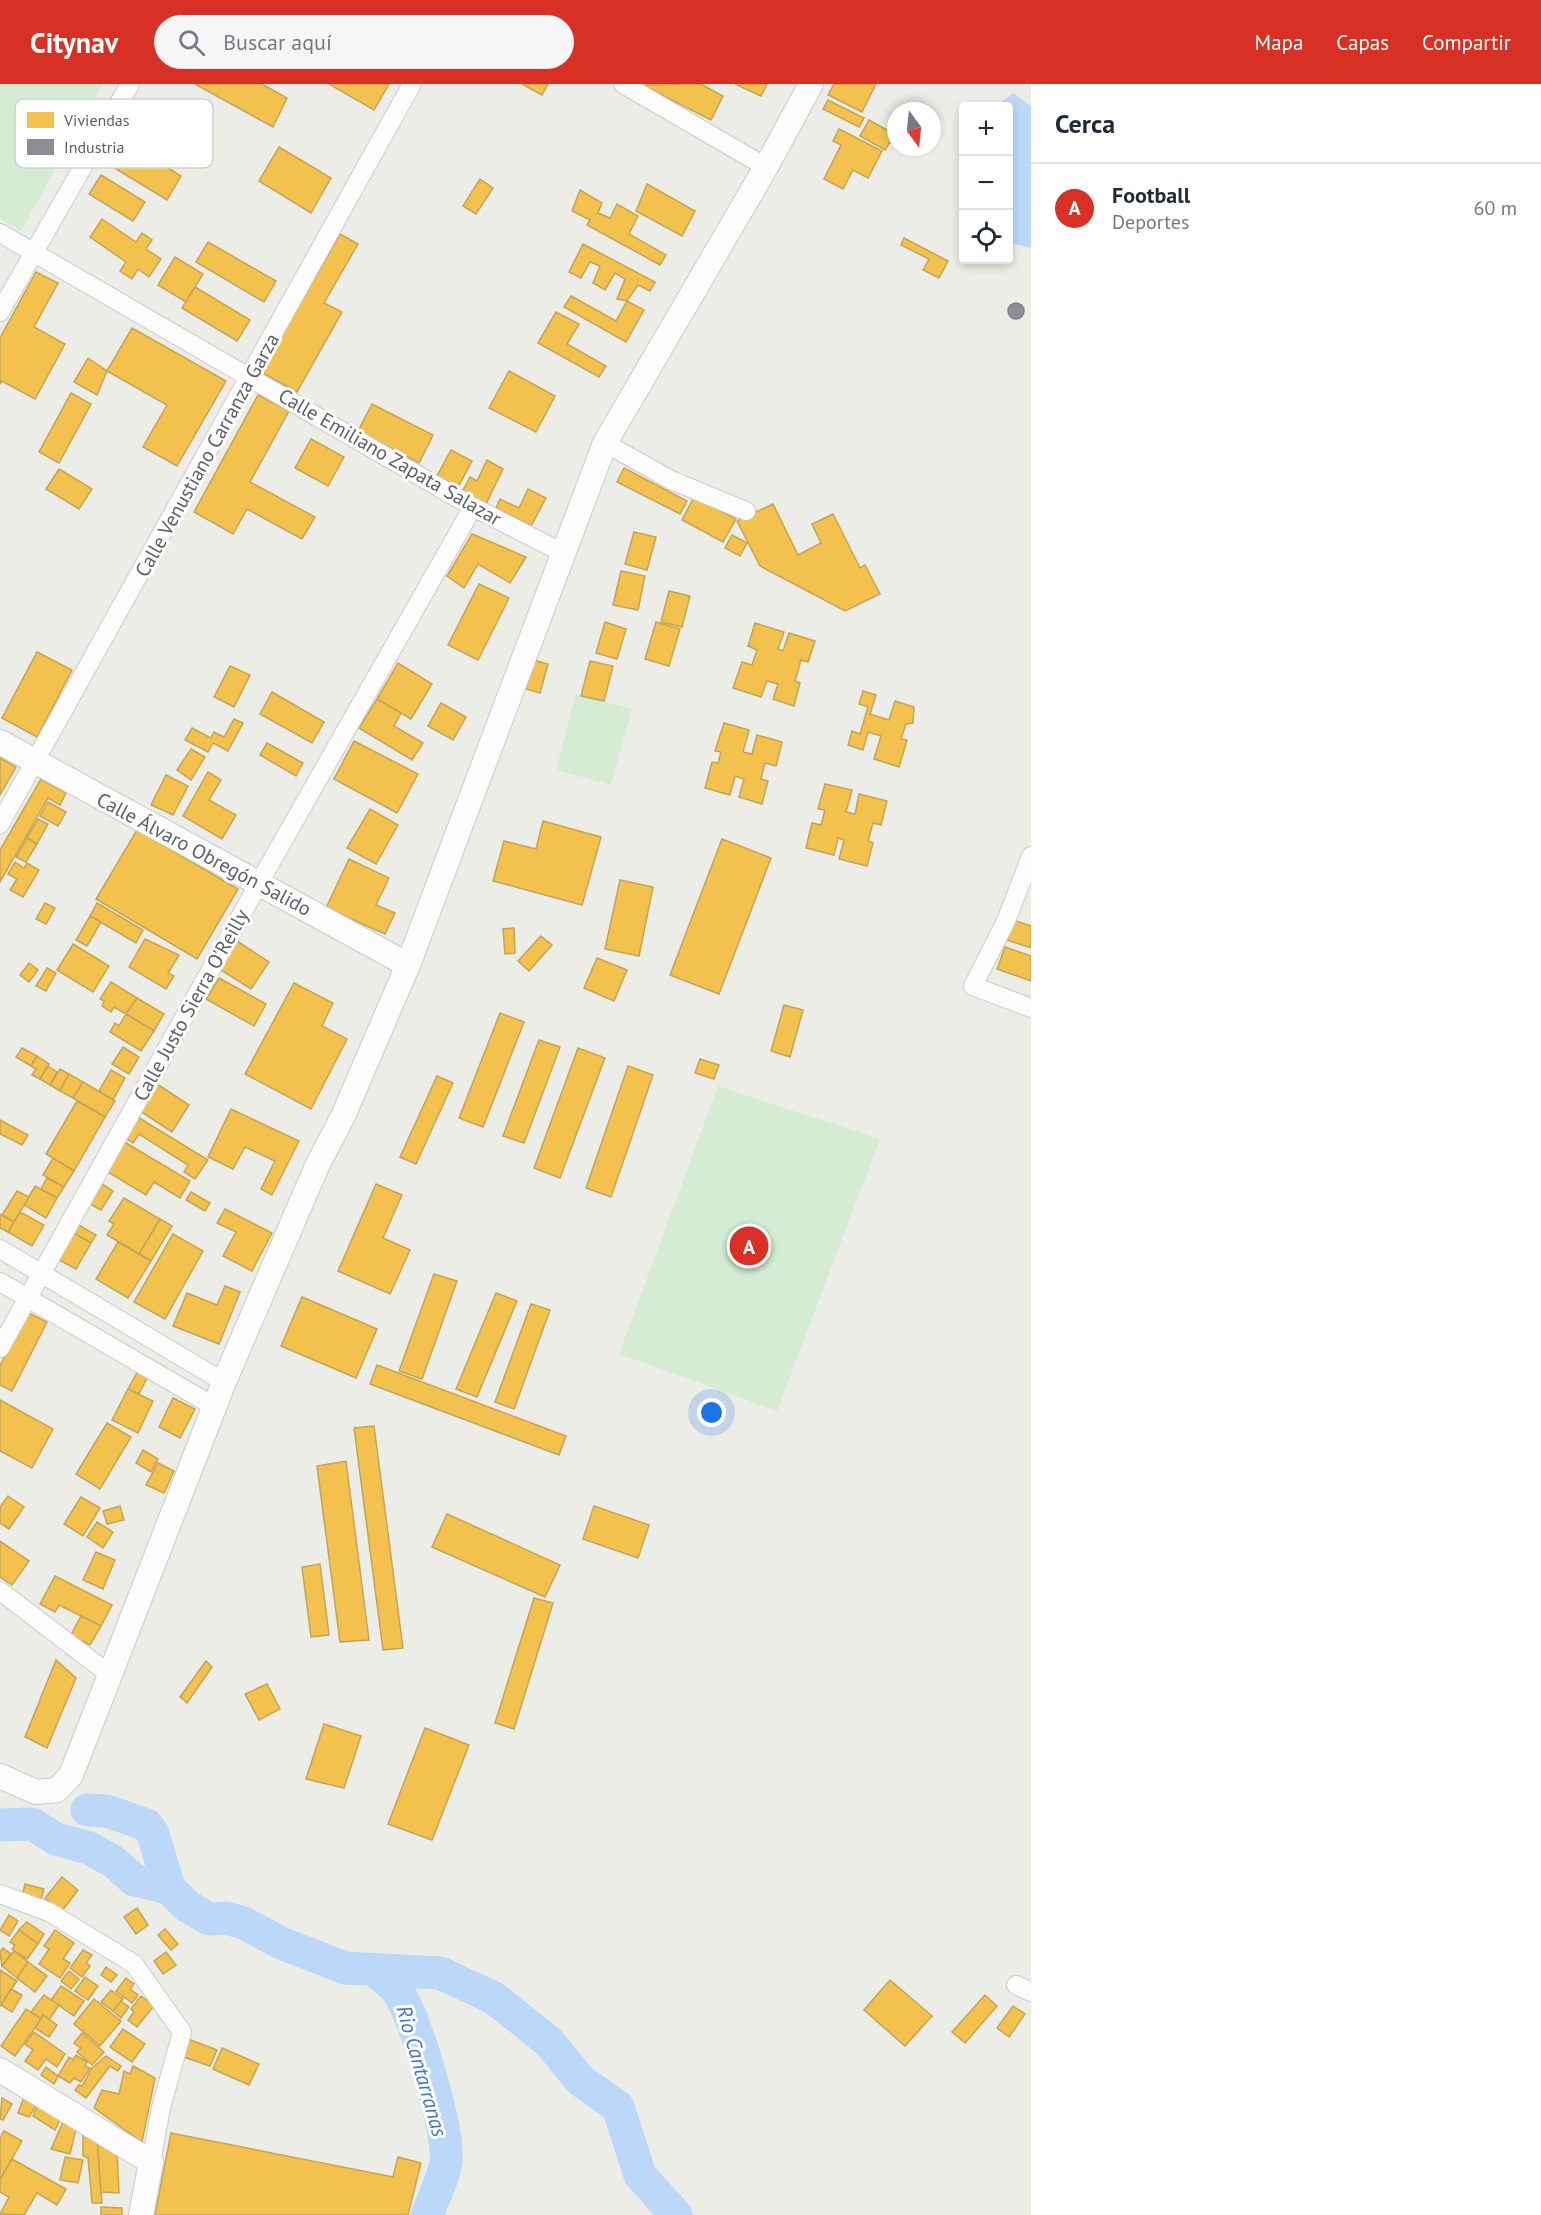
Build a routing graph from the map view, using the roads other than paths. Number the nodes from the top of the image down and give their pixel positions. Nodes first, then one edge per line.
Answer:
1 (130, 84) edge
2 (412, 84) edge
3 (623, 84) edge
4 (810, 84) edge
5 (121, 99) edge
6 (766, 167) junction
7 (82, 168) edge
8 (0, 233) edge
9 (33, 252) junction
10 (0, 312) edge
11 (250, 377) junction
12 (605, 443) junction
13 (473, 507) junction
14 (746, 511) dead end
15 (563, 553) junction
16 (0, 742) edge
17 (35, 763) junction
18 (0, 824) edge
19 (1031, 856) edge
20 (259, 883) junction
21 (408, 966) junction
22 (1031, 1008) edge
23 (0, 1249) edge
24 (42, 1273) junction
25 (0, 1282) edge
26 (29, 1298) junction
27 (0, 1348) edge
28 (225, 1382) junction
29 (215, 1407) junction
30 (0, 1591) edge
31 (109, 1674) junction
32 (0, 1776) edge
33 (0, 1894) edge
34 (0, 2070) edge
35 (151, 2163) junction
36 (141, 2215) edge

1 - 5 street
2 - 11 street, Calle Venustiano Carranza Garza
3 - 6 street
4 - 6 street
6 - 12 street
7 - 9 street
8 - 9 street, Calle Emiliano Zapata Salazar
9 - 10 street
9 - 11 street, Calle Emiliano Zapata Salazar
11 - 13 street, Calle Emiliano Zapata Salazar
11 - 17 street, Calle Venustiano Carranza Garza
12 - 14 street
12 - 15 street
13 - 15 street, Calle Emiliano Zapata Salazar
13 - 20 street, Calle Justo Sierra O'Reilly
15 - 21 street
16 - 17 street, Calle Álvaro Obregón Salido
17 - 18 street, Calle Venustiano Carranza Garza
17 - 20 street, Calle Álvaro Obregón Salido
19 - 22 street
20 - 21 street, Calle Álvaro Obregón Salido
20 - 24 street, Calle Justo Sierra O'Reilly
21 - 28 street
23 - 24 street
24 - 26 street, Calle Justo Sierra O'Reilly
24 - 28 street
25 - 26 street
26 - 27 street, Calle Justo Sierra O'Reilly
26 - 29 street
28 - 29 street
29 - 31 street
30 - 31 street
31 - 32 street
33 - 35 street
34 - 35 street
35 - 36 street

